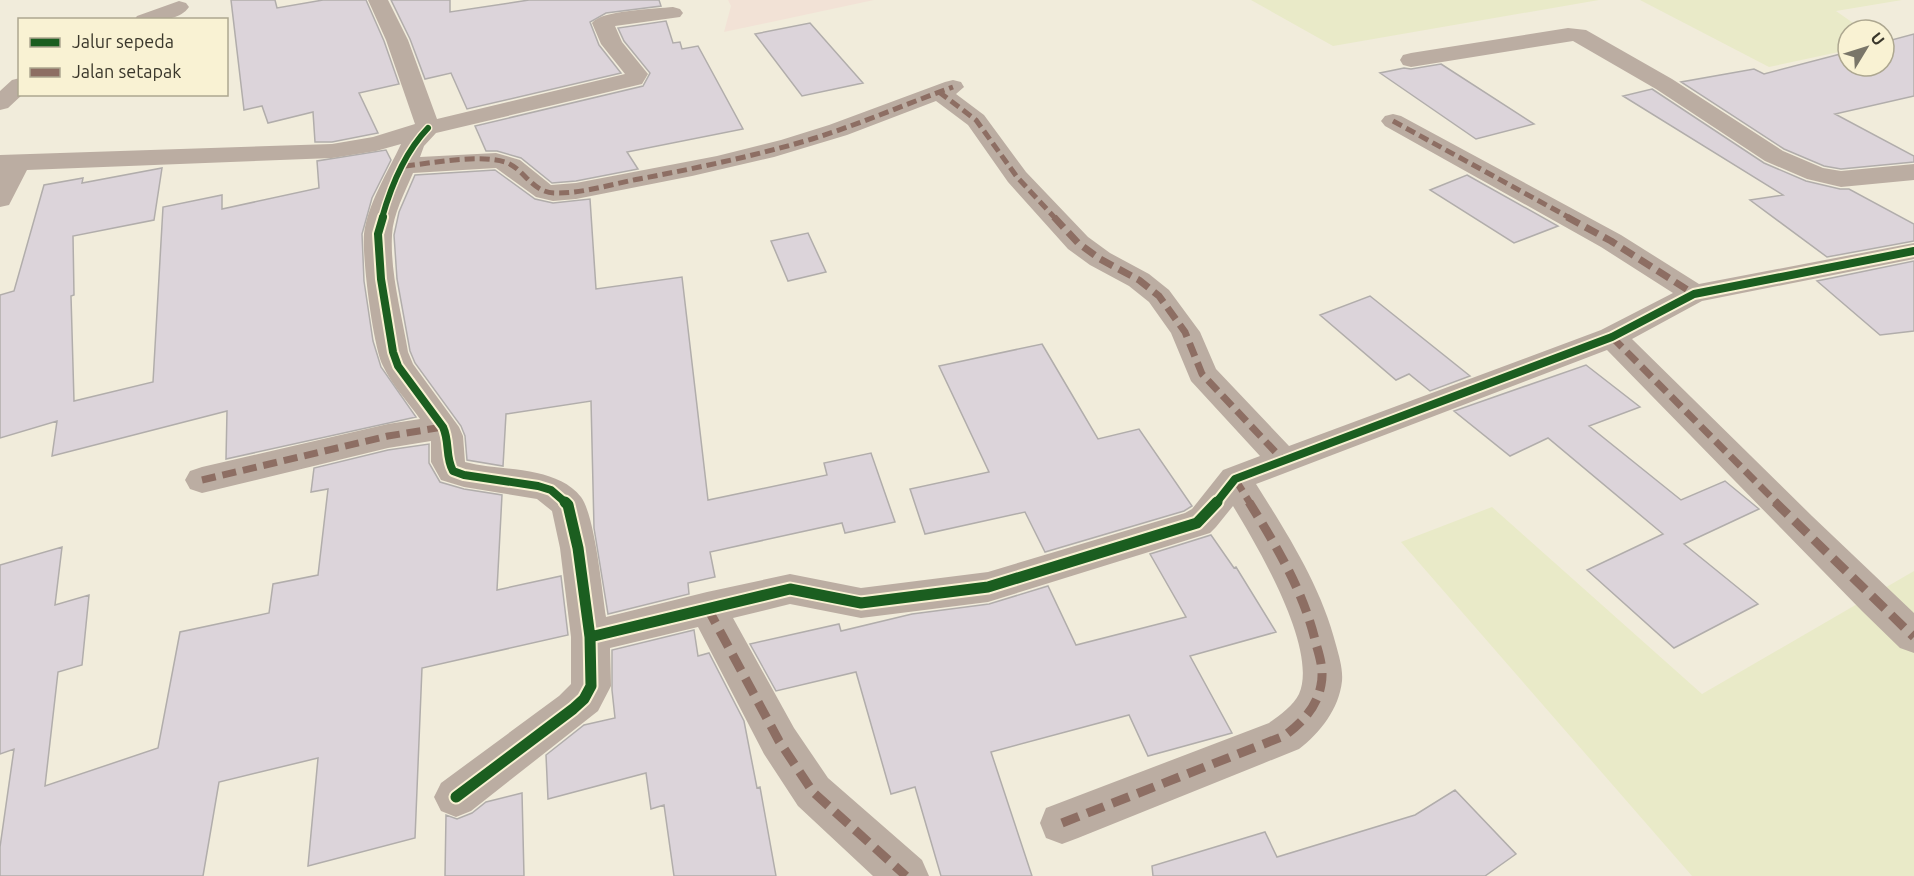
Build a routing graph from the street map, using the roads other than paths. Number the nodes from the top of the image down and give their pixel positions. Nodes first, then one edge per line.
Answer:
1 (378, 0) edge
2 (179, 7) dead end
3 (673, 13) dead end
4 (149, 18) edge
5 (1411, 60) dead end
6 (18, 87) edge
7 (0, 104) edge
8 (1393, 121) dead end
9 (428, 128) junction
10 (9, 163) edge
11 (405, 166) junction
12 (1914, 172) edge
13 (0, 199) edge
14 (1914, 251) edge
15 (1694, 294) junction
16 (1612, 337) junction
17 (443, 426) junction
18 (1283, 460) junction
19 (1235, 478) junction
20 (202, 480) dead end
21 (707, 608) junction
22 (590, 637) junction
23 (1914, 637) edge
24 (456, 797) dead end
25 (1062, 823) dead end
26 (906, 876) edge

1 - 9 street
2 - 4 street
3 - 9 street
5 - 12 street
6 - 7 street
8 - 15 street
9 - 10 street
9 - 11 street
10 - 13 street
11 - 17 street
11 - 18 street
14 - 15 street
15 - 16 street
16 - 18 street
16 - 23 street
17 - 20 street
17 - 22 street
18 - 19 street
19 - 21 street
19 - 25 street
21 - 22 street
21 - 26 street
22 - 24 street

